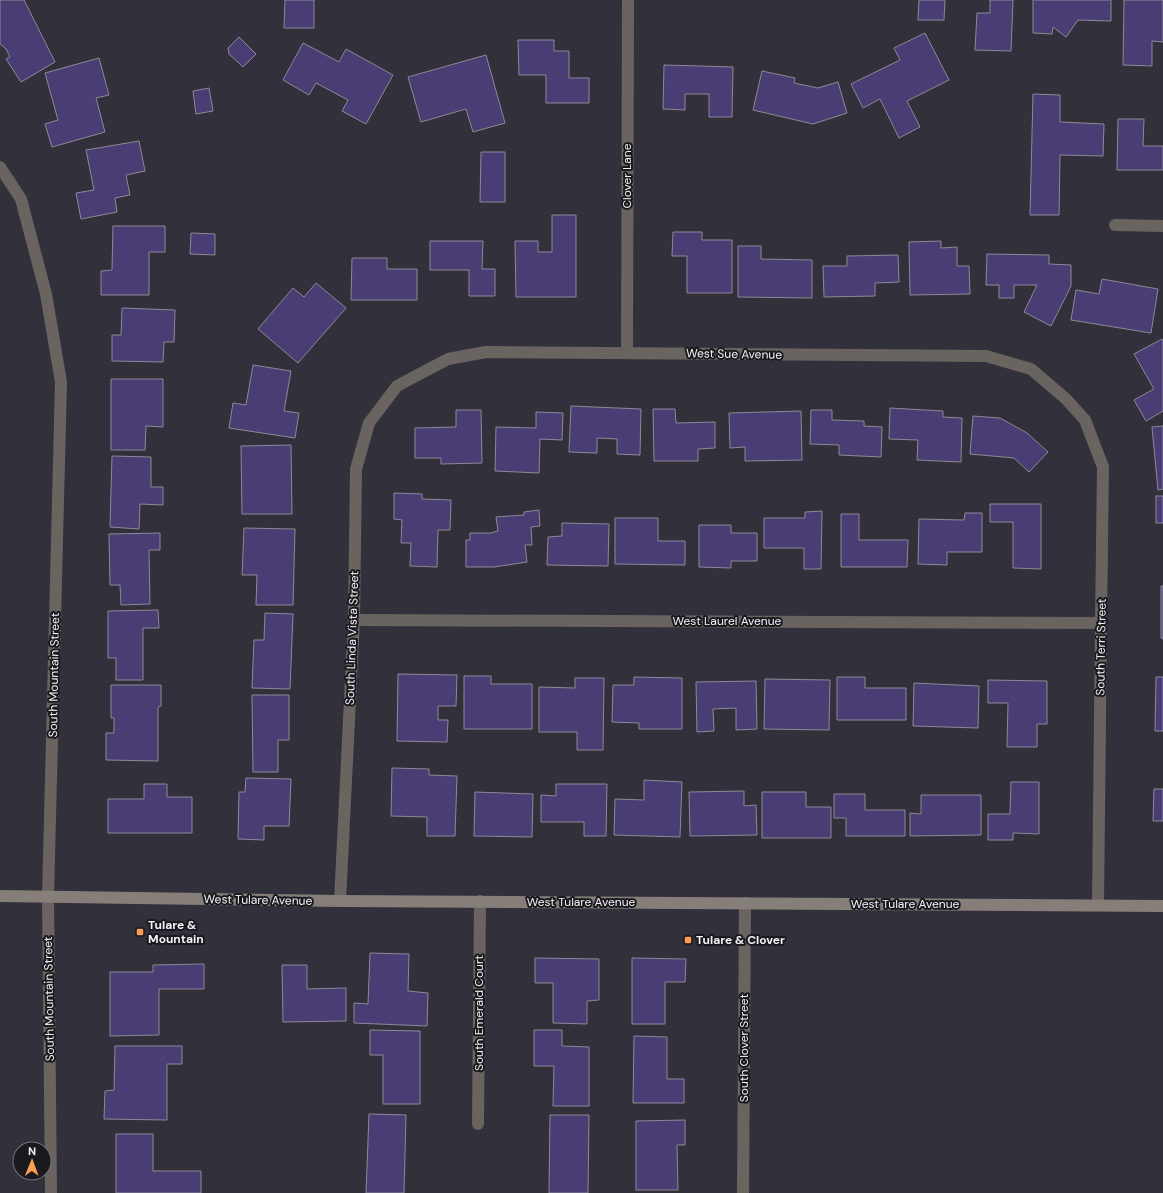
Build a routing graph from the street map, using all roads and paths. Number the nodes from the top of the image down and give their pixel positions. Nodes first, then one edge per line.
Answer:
1 (628, 0) edge
2 (0, 167) edge
3 (1115, 225) dead end
4 (1163, 226) edge
5 (626, 353) junction
6 (397, 386) joint
7 (1066, 399) joint
8 (354, 620) junction
9 (1101, 623) junction
10 (0, 896) edge
11 (48, 897) junction
12 (340, 901) junction
13 (480, 901) junction
14 (745, 903) junction
15 (1098, 905) junction
16 (1163, 906) edge
17 (478, 1124) dead end
18 (51, 1193) edge
19 (743, 1193) edge

1 - 5 street, Clover Lane
2 - 11 street, South Mountain Street
3 - 4 street
5 - 6 street, West Sue Avenue
5 - 7 street, West Sue Avenue
6 - 8 street, South Linda Vista Street
7 - 9 street, South Terri Street
8 - 9 street, West Laurel Avenue
8 - 12 street, South Linda Vista Street
9 - 15 street, South Terri Street
10 - 11 street, West Tulare Avenue
11 - 12 street, West Tulare Avenue
11 - 18 street, South Mountain Street
12 - 13 street, West Tulare Avenue
13 - 14 street, West Tulare Avenue
13 - 17 street, South Emerald Court
14 - 15 street, West Tulare Avenue
14 - 19 street, South Clover Street
15 - 16 street, West Tulare Avenue

